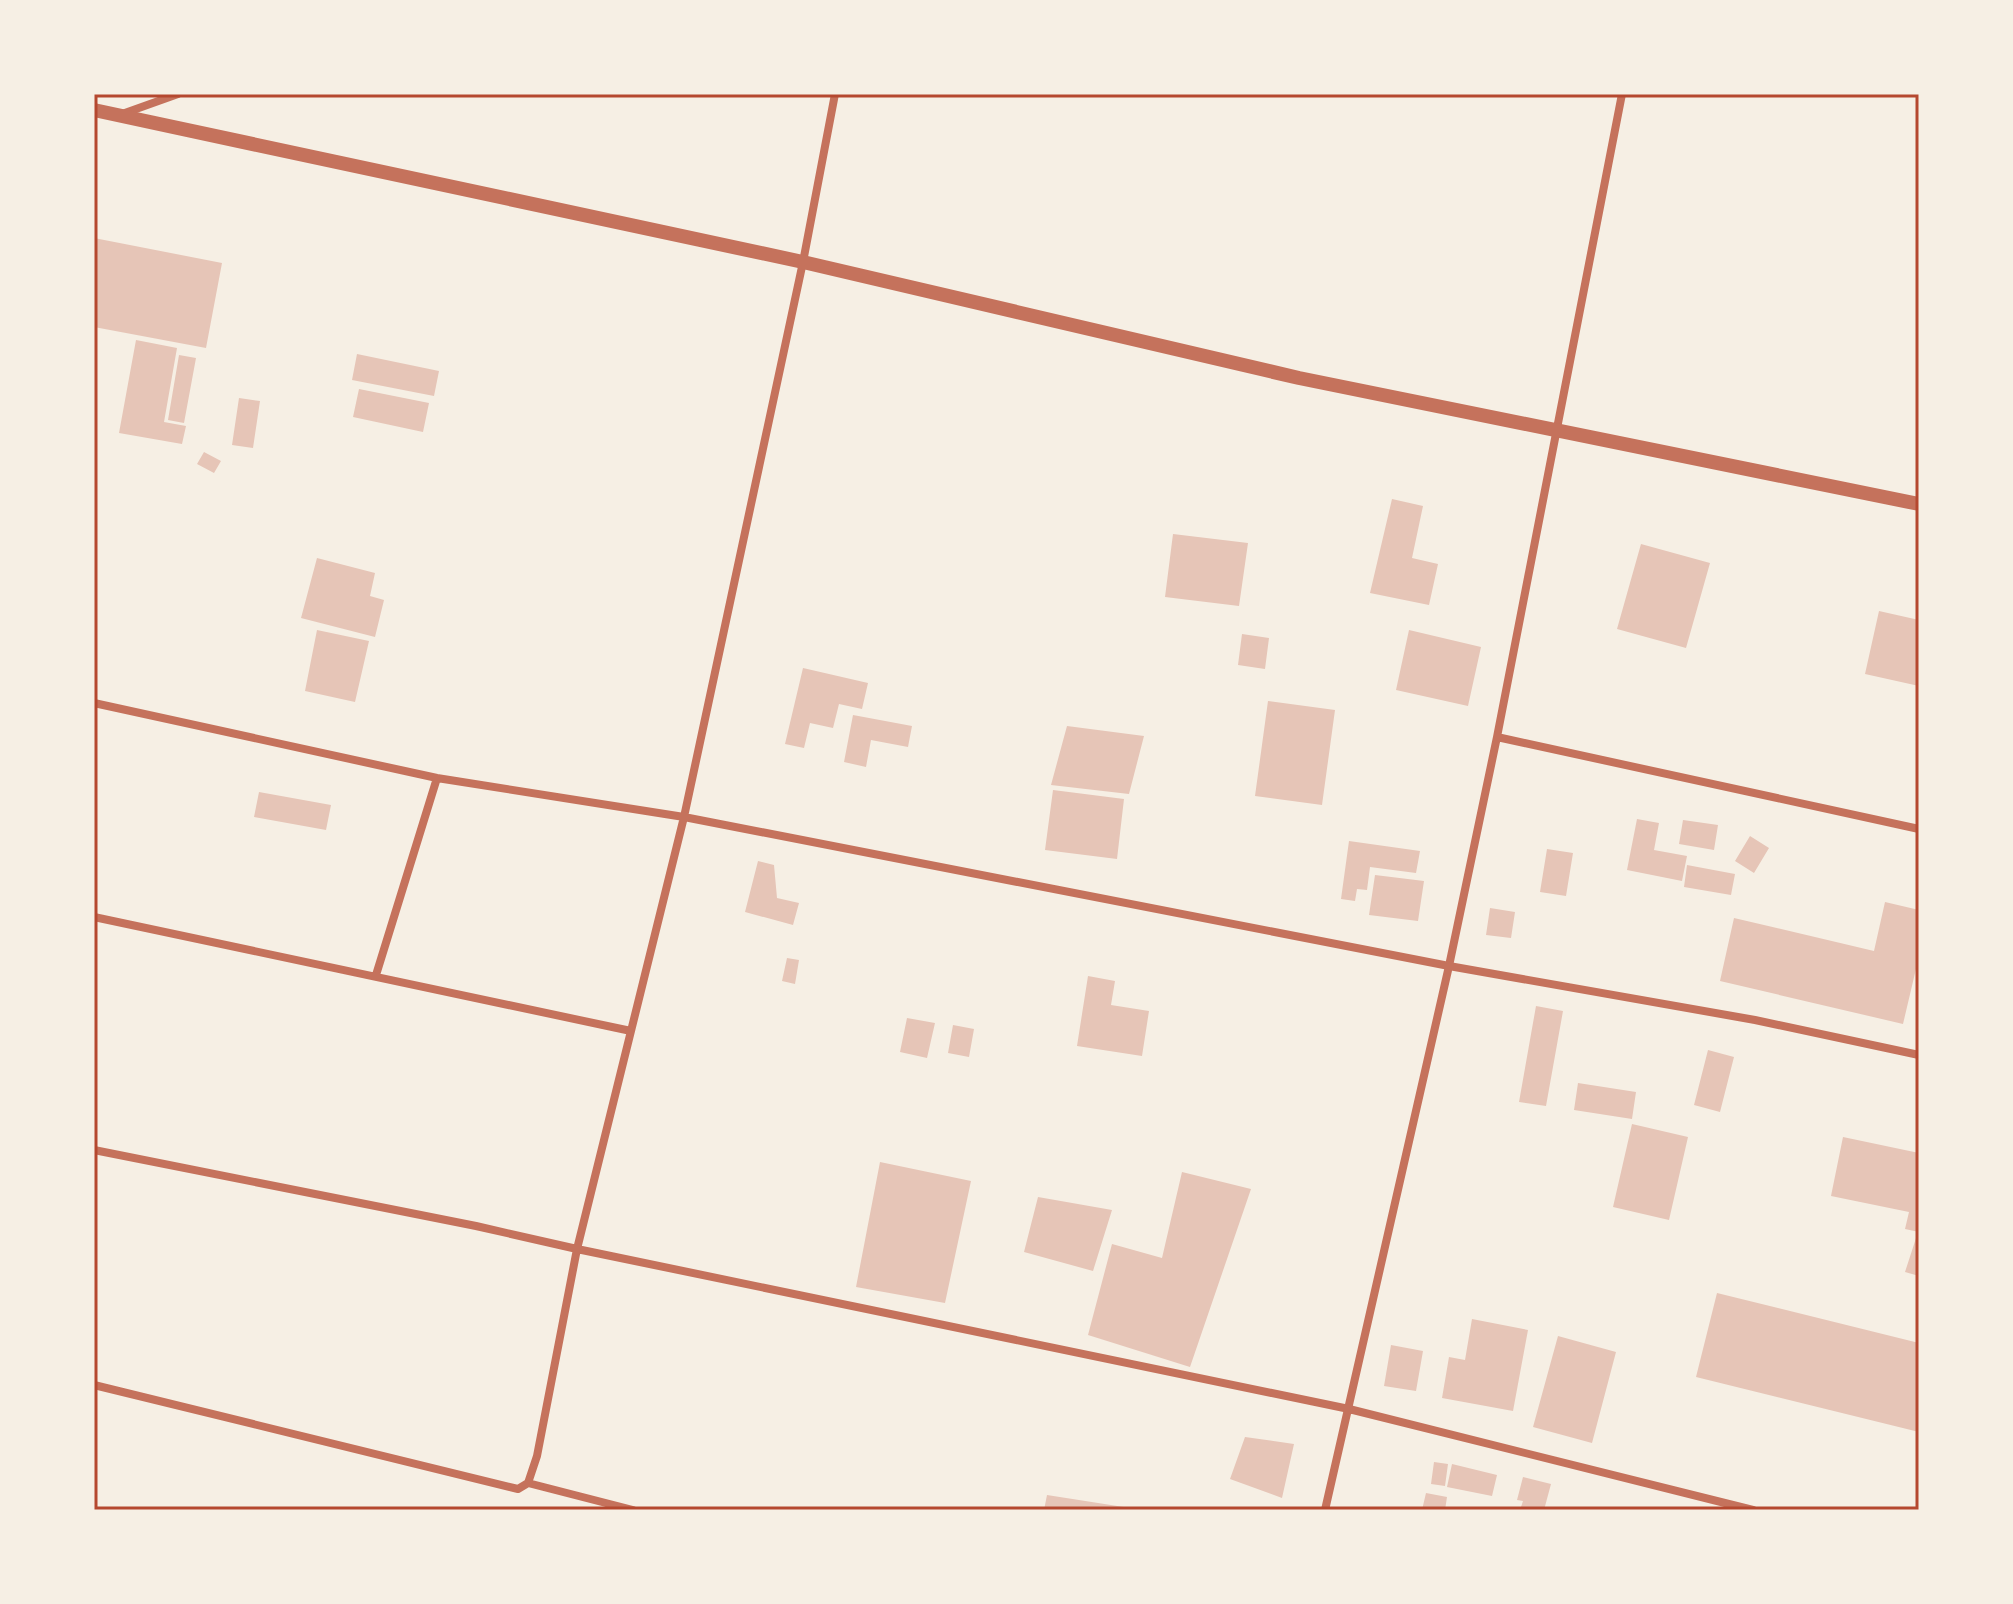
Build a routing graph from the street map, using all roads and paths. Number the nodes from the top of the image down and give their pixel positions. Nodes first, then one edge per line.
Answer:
1 (178, 94) edge
2 (835, 94) edge
3 (1622, 94) edge
4 (94, 110) edge
5 (121, 115) junction
6 (803, 262) junction
7 (1555, 430) junction
8 (1919, 504) edge
9 (94, 703) edge
10 (1497, 737) junction
11 (437, 778) junction
12 (684, 817) junction
13 (1919, 829) edge
14 (94, 917) edge
15 (1449, 966) junction
16 (376, 975) junction
17 (631, 1031) junction
18 (1919, 1055) edge
19 (94, 1150) edge
20 (577, 1249) junction
21 (94, 1385) edge
22 (1349, 1409) junction
23 (528, 1483) junction
24 (633, 1510) edge
25 (1325, 1510) edge
26 (1753, 1510) edge

1 - 5 street
2 - 6 street
3 - 7 street
4 - 5 street
5 - 6 street
6 - 7 street
6 - 12 street
7 - 8 street
7 - 10 street
9 - 11 street
10 - 13 street
10 - 15 street
11 - 12 street
11 - 16 street
12 - 15 street
12 - 17 street
14 - 16 street
15 - 18 street
15 - 22 street
16 - 17 street
17 - 20 street
19 - 20 street
20 - 22 street
20 - 23 street
21 - 23 street
22 - 25 street
22 - 26 street
23 - 24 street

